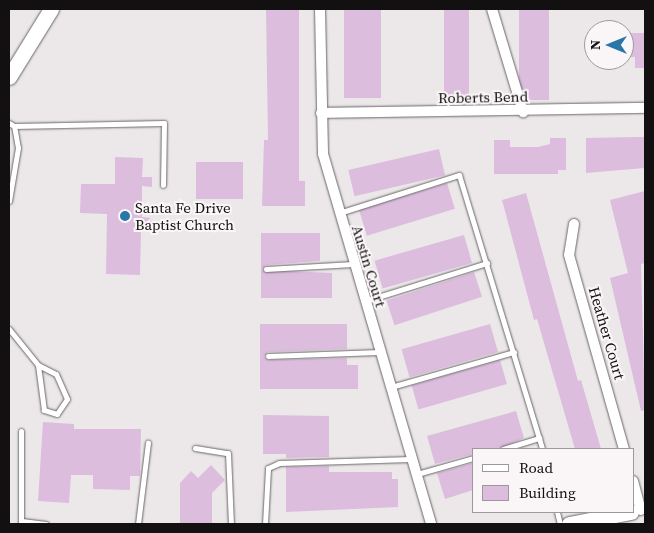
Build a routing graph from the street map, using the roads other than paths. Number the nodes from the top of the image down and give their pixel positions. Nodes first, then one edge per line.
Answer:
1 (51, 9) edge
2 (320, 9) edge
3 (492, 9) edge
4 (9, 77) edge
5 (645, 108) edge
6 (523, 112) junction
7 (321, 113) junction
8 (11, 124) edge
9 (163, 185) dead end
10 (9, 202) edge
11 (338, 213) junction
12 (574, 224) dead end
13 (487, 263) junction
14 (353, 264) junction
15 (266, 269) dead end
16 (364, 301) junction
17 (9, 329) edge
18 (379, 352) junction
19 (514, 352) junction
20 (268, 356) dead end
21 (38, 365) junction
22 (390, 388) junction
23 (21, 431) dead end
24 (539, 438) junction
25 (148, 443) dead end
26 (195, 448) dead end
27 (506, 448) edge
28 (542, 448) edge
29 (624, 448) edge
30 (472, 458) edge
31 (411, 459) junction
32 (416, 474) junction
33 (634, 487) edge
34 (638, 510) edge
35 (623, 513) edge
36 (21, 523) edge
37 (46, 524) edge
38 (138, 524) edge
39 (231, 524) edge
40 (265, 524) edge
41 (431, 524) edge
42 (569, 524) edge

1 - 4 main road
2 - 7 street, Austin Court
3 - 6 street
5 - 6 street, Roberts Bend
6 - 7 street, Roberts Bend
7 - 11 street, Austin Court
8 - 9 lane
8 - 10 lane
11 - 13 lane
11 - 14 street, Austin Court
12 - 29 street, Heather Court
13 - 16 lane
13 - 19 lane
14 - 15 lane
14 - 16 street, Austin Court
16 - 18 street, Austin Court
17 - 21 lane
18 - 20 lane
18 - 22 street, Austin Court
19 - 22 lane
19 - 24 lane
21 - 21 lane
22 - 31 street, Austin Court
23 - 36 lane
24 - 27 lane
24 - 28 lane
25 - 38 lane
26 - 39 lane
30 - 32 lane
31 - 32 street, Austin Court
31 - 40 lane
32 - 41 street, Austin Court
33 - 34 street
35 - 42 main road
36 - 37 lane

